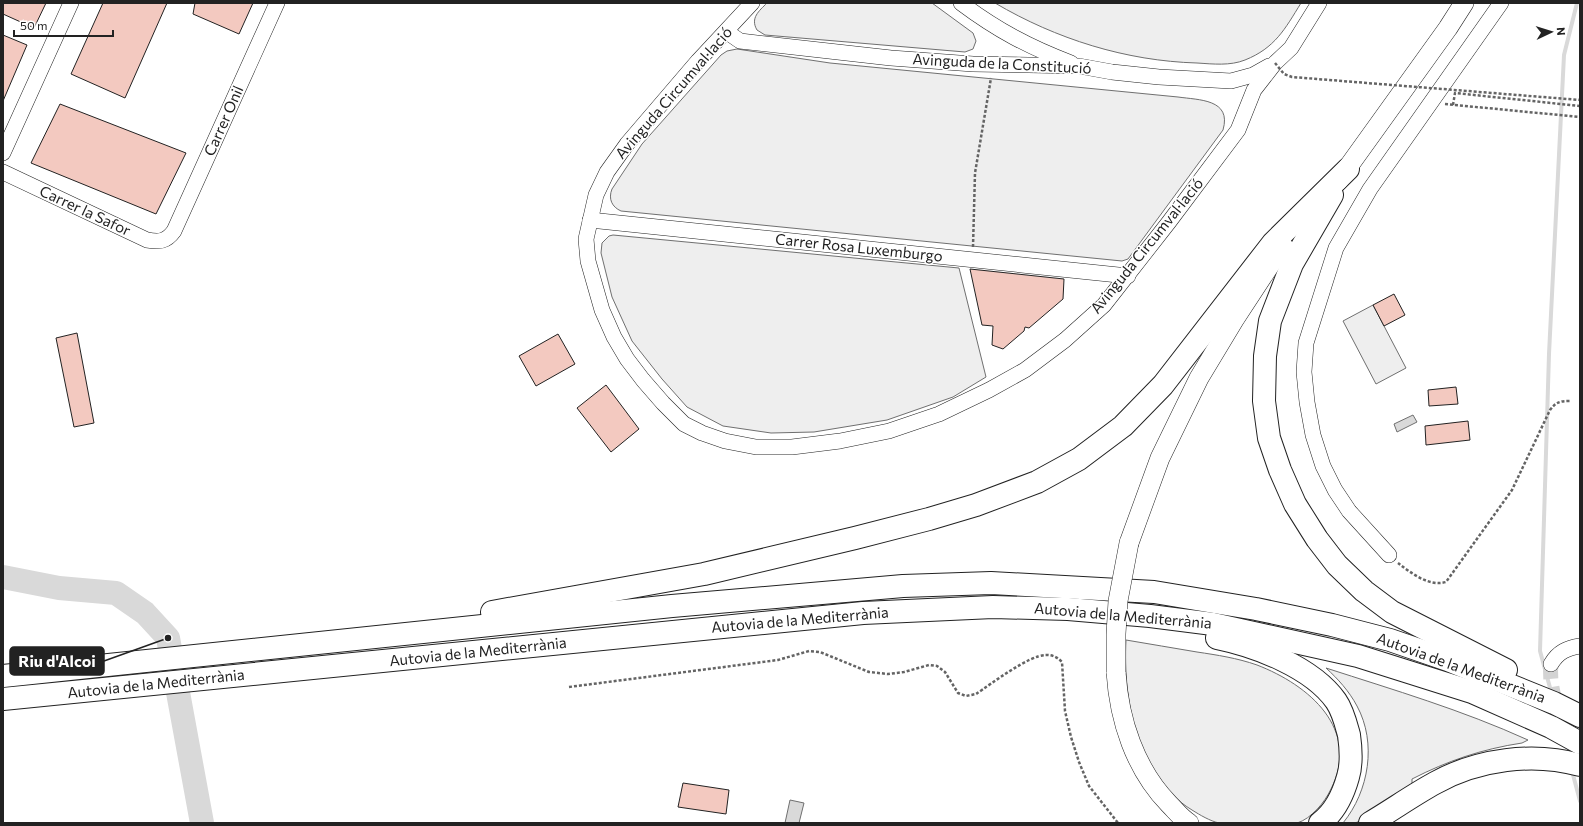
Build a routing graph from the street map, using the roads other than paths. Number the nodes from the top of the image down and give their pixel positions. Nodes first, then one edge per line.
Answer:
1 (71, 3) edge
2 (277, 3) edge
3 (752, 3) edge
4 (961, 3) edge
5 (1319, 3) edge
6 (1464, 3) edge
7 (1501, 3) edge
8 (727, 32) junction
9 (1275, 63) junction
10 (1080, 66) junction
11 (3, 154) edge
12 (1348, 169) junction
13 (3, 172) edge
14 (590, 220) junction
15 (169, 238) joint
16 (1128, 276) junction
17 (1389, 555) road end
18 (1156, 617) junction
19 (475, 621) junction
20 (1580, 646) edge
21 (1551, 664) tunnel mouth
22 (3, 676) edge
23 (3, 699) edge
24 (1554, 703) junction
25 (1580, 716) edge
26 (1580, 743) edge
27 (1580, 764) edge
28 (1190, 823) edge
29 (1320, 823) edge
30 (1370, 823) edge

1 - 11 street
2 - 15 street, Carrer Onil
3 - 8 street, Avinguda Circumval·lació
4 - 10 street
5 - 9 street, Avinguda Circumval·lació
6 - 12 main road
7 - 17 street
8 - 10 street, Avinguda de la Constitució
8 - 14 street, Avinguda Circumval·lació
9 - 10 street, Avinguda de la Constitució
9 - 16 street, Avinguda Circumval·lació
12 - 19 highway
12 - 24 highway
12 - 28 main road, bridge
13 - 15 street, Carrer la Safor
14 - 16 street, Carrer Rosa Luxemburgo
14 - 16 street, Avinguda Circumval·lació
18 - 23 highway, Autovia de la Mediterrània
18 - 26 highway, Autovia de la Mediterrània
18 - 29 highway
19 - 22 highway, Autovia de la Mediterrània
19 - 24 highway, Autovia de la Mediterrània
20 - 21 street
24 - 25 highway, Autovia de la Mediterrània
27 - 30 highway

